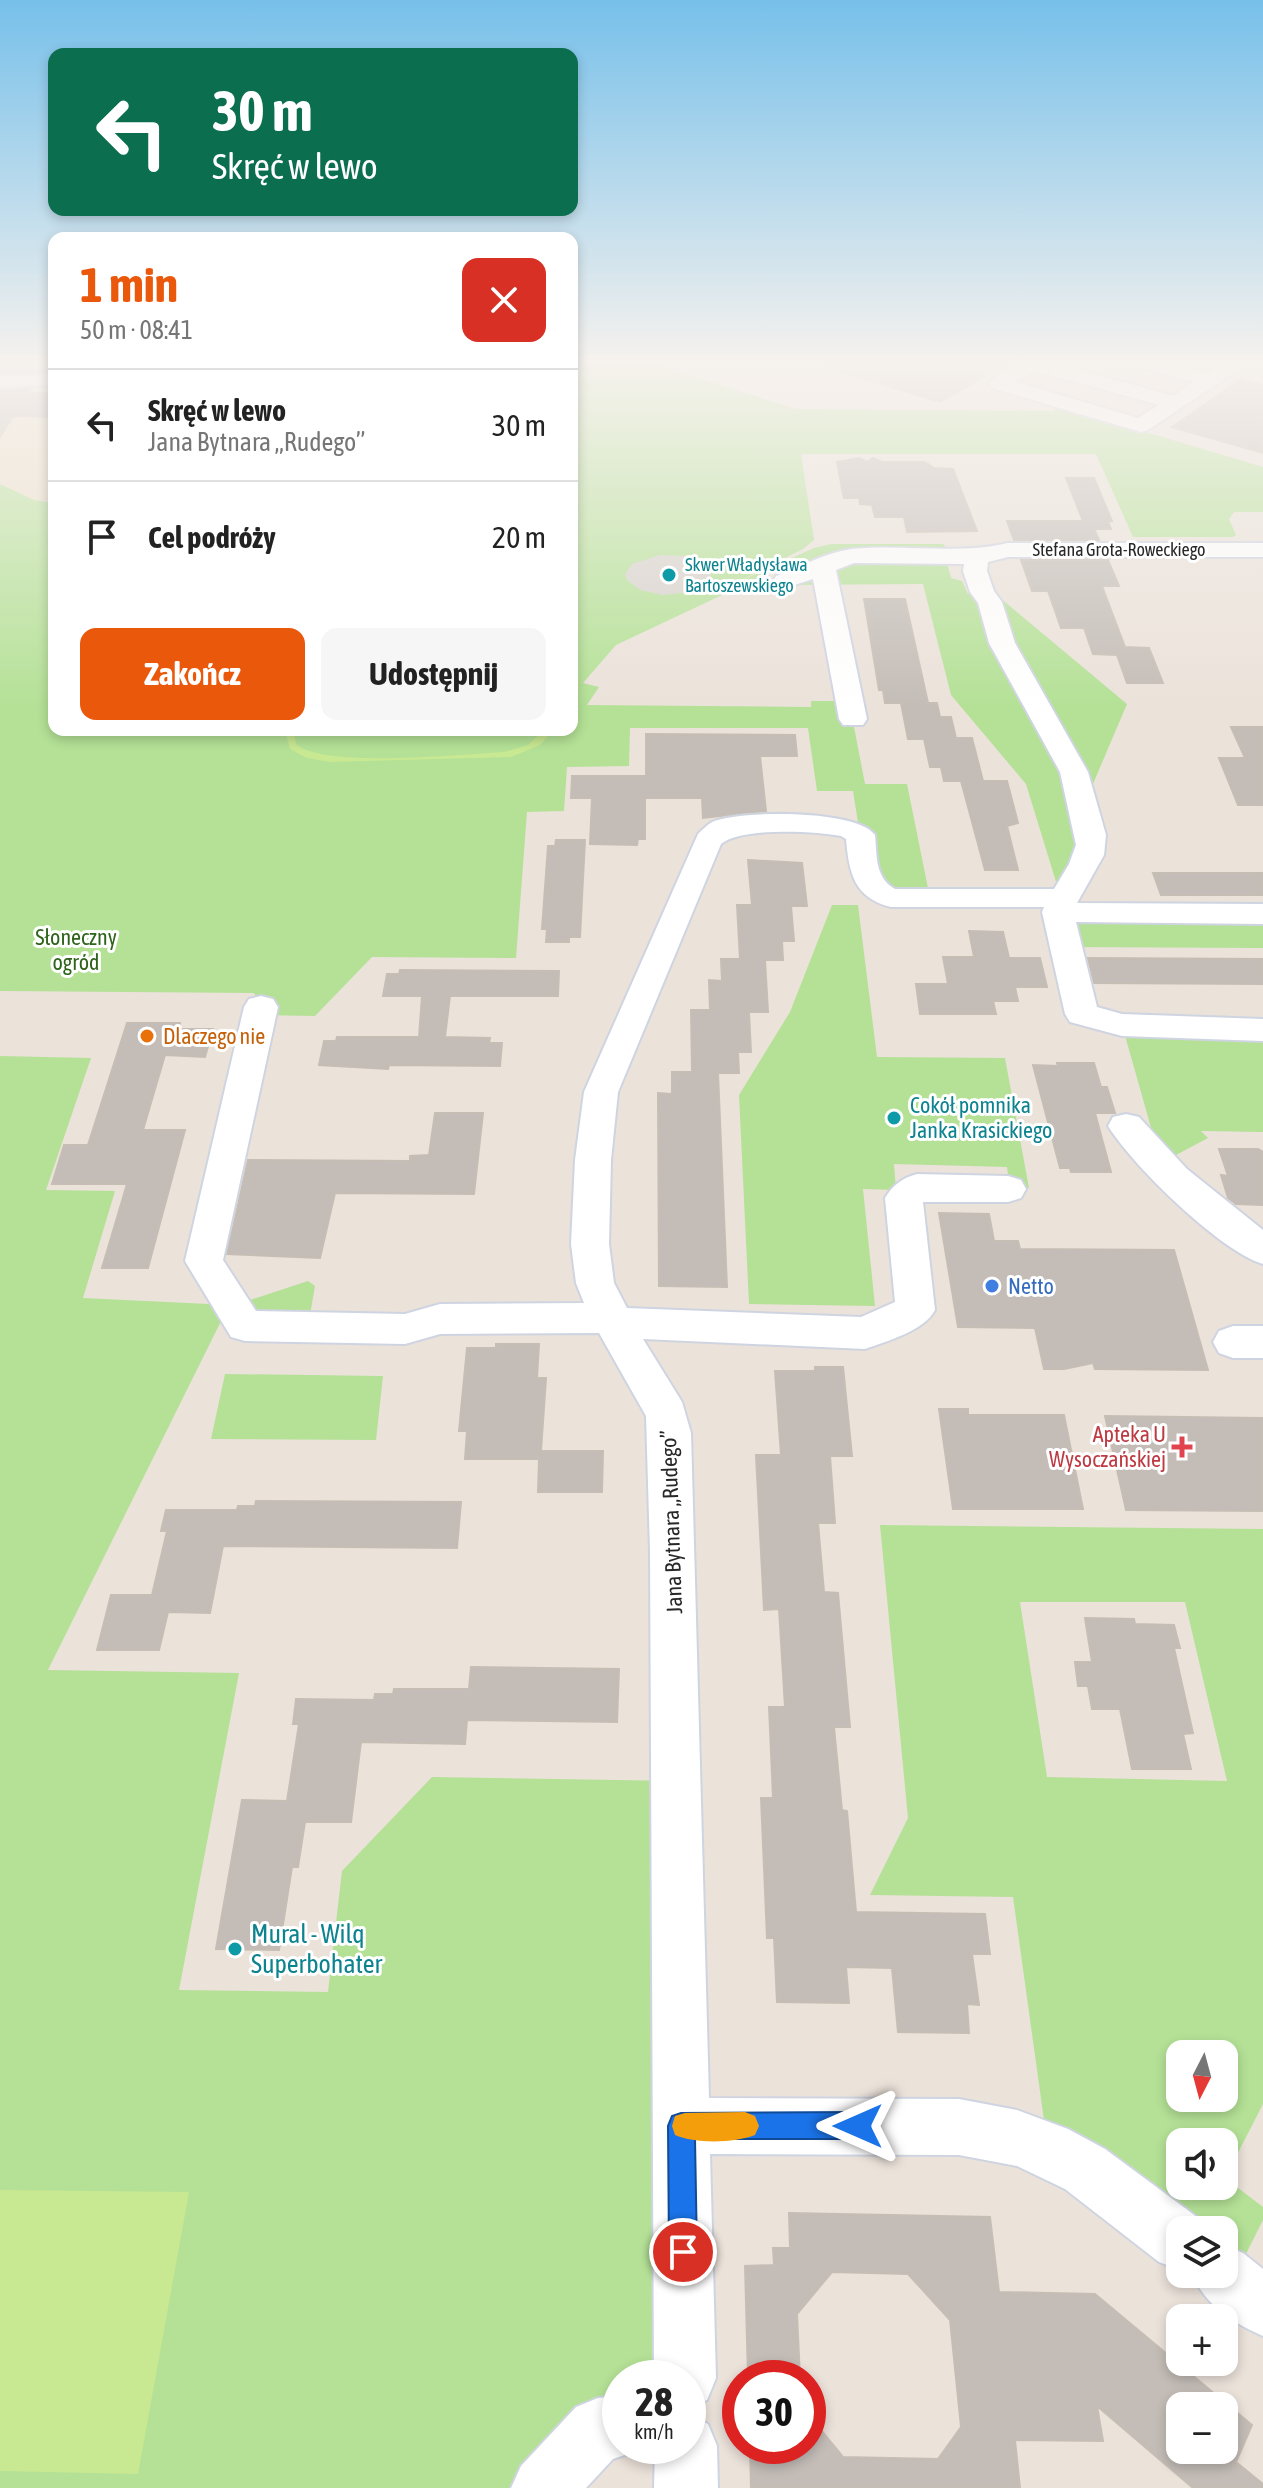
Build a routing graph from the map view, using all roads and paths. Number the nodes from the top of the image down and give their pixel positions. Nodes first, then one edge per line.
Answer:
1 (1263, 550) edge
2 (977, 557) junction
3 (823, 567) junction
4 (785, 581) dead end
5 (853, 719) dead end
6 (1060, 905) junction
7 (1263, 914) edge
8 (261, 1007) dead end
9 (1263, 1030) edge
10 (1126, 1126) dead end
11 (1008, 1189) dead end
12 (1263, 1250) edge
13 (614, 1321) junction
14 (681, 2126) junction
15 (1166, 2230) edge
16 (1238, 2286) edge
17 (1263, 2306) edge
18 (685, 2360) edge
19 (602, 2429) edge
20 (686, 2464) edge
21 (543, 2488) edge
22 (686, 2488) edge

1 - 2 street, Stefana Grota-Roweckiego
2 - 3 street, Stefana Grota-Roweckiego
2 - 6 street
3 - 4 street, Stefana Grota-Roweckiego
3 - 5 street
6 - 7 street
6 - 9 street
6 - 13 street, Jana Bytnara „Rudego”
8 - 13 street
10 - 12 street
11 - 13 street
13 - 14 street, Jana Bytnara „Rudego”
14 - 15 street
14 - 18 street, Jana Bytnara „Rudego”
16 - 17 street
19 - 21 street
20 - 22 street

